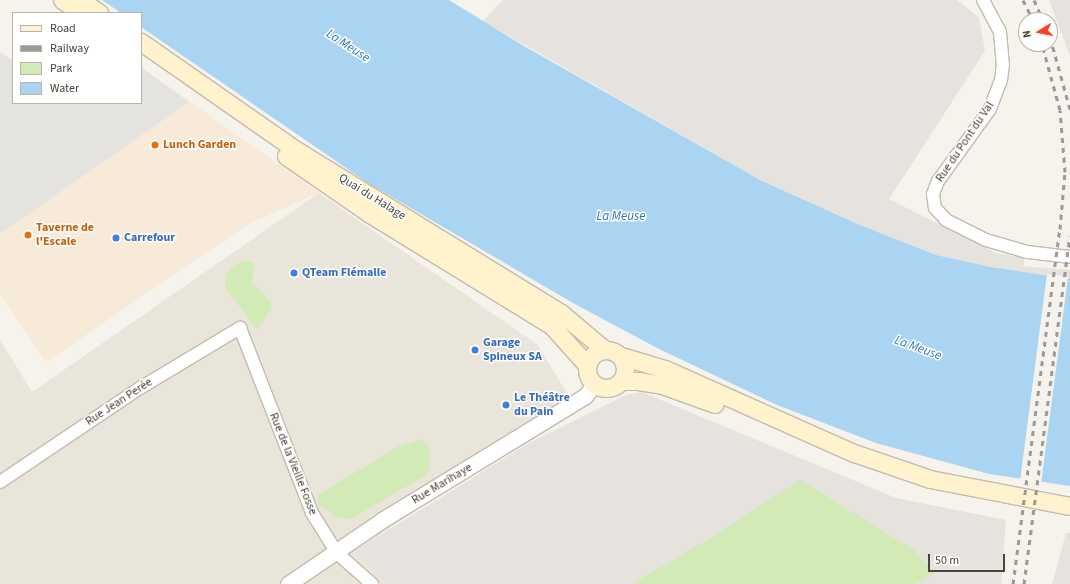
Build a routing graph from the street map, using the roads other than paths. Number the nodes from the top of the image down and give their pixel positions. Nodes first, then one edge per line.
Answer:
1 (62, 0) edge
2 (80, 0) edge
3 (983, 0) edge
4 (80, 12) edge
5 (98, 12) edge
6 (142, 43) edge
7 (142, 56) edge
8 (1070, 258) edge
9 (240, 328) joint
10 (605, 350) junction
11 (621, 356) junction
12 (587, 365) junction
13 (621, 381) junction
14 (595, 384) junction
15 (0, 482) edge
16 (1070, 506) edge
17 (1070, 517) edge
18 (338, 553) junction
19 (288, 584) edge
20 (372, 584) edge

1 - 4 main road
2 - 5 main road
3 - 8 street, Rue du Pont du Val
6 - 10 main road, Quai du Halage
7 - 12 main road, Quai du Halage
9 - 15 street, Rue Jean Perée
9 - 18 street, Rue de la Vieille Fosse
10 - 11 main road
10 - 12 main road
11 - 13 main road
11 - 16 main road
12 - 14 main road
13 - 14 main road
13 - 17 main road
14 - 18 street, Rue Marihaye
18 - 19 street, Rue Marihaye
18 - 20 street, Rue de la Vieille Fosse

